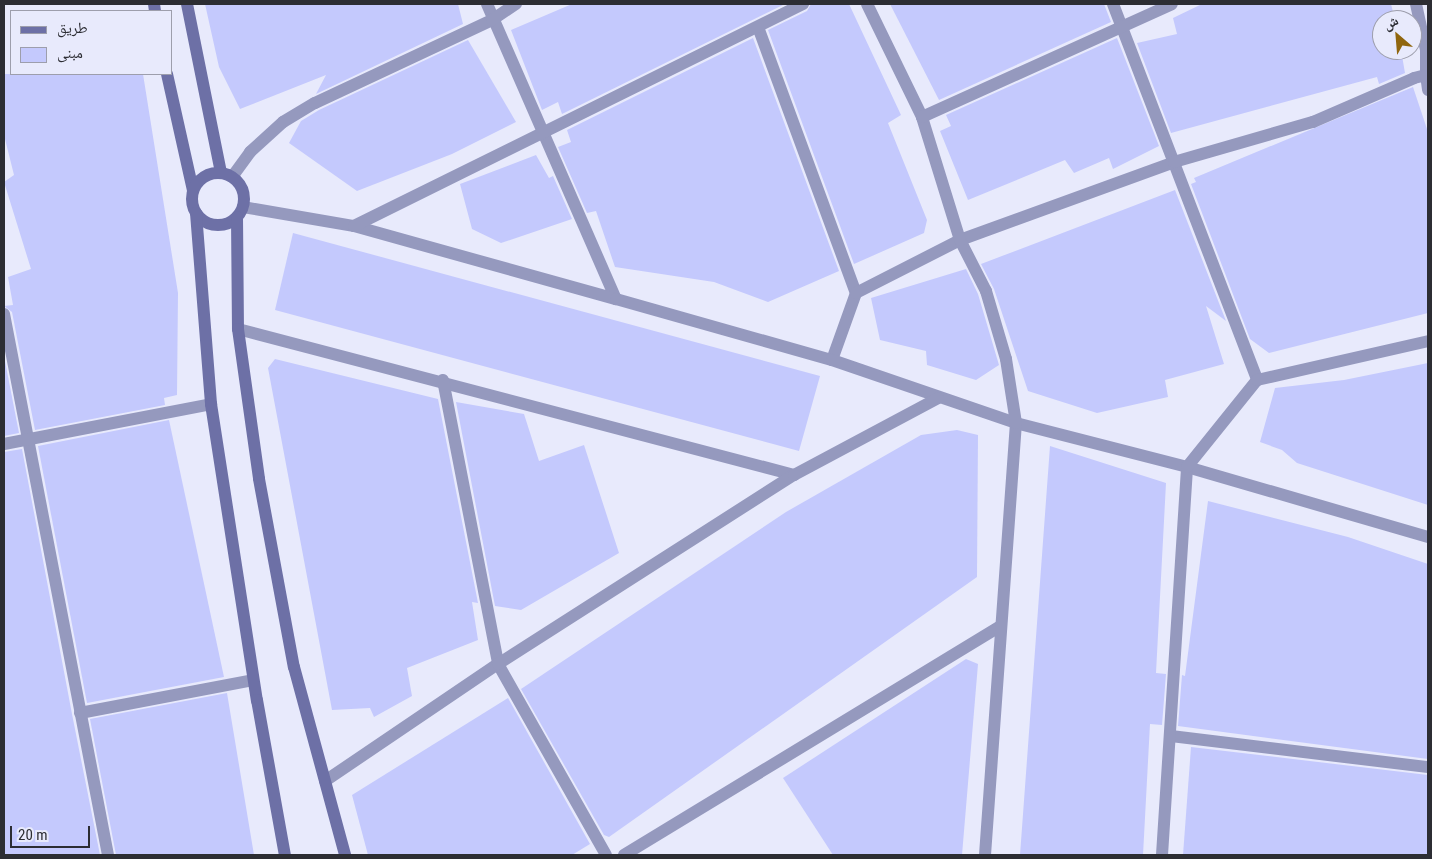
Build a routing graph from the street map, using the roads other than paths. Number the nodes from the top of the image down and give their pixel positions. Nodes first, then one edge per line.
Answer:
1 (187, 4) edge
2 (486, 4) edge
3 (516, 4) edge
4 (802, 4) edge
5 (867, 4) edge
6 (1113, 4) edge
7 (1172, 4) edge
8 (1416, 4) edge
9 (492, 20) junction
10 (1121, 26) junction
11 (758, 27) junction
12 (166, 75) edge
13 (1426, 75) junction
14 (1428, 90) edge
15 (922, 117) junction
16 (543, 134) junction
17 (1174, 162) junction
18 (227, 175) junction
19 (194, 190) junction
20 (240, 212) junction
21 (196, 213) junction
22 (354, 226) junction
23 (960, 240) junction
24 (856, 293) junction
25 (616, 299) junction
26 (4, 314) edge
27 (238, 329) junction
28 (1428, 341) edge
29 (832, 360) junction
30 (443, 380) junction
31 (1258, 380) junction
32 (938, 398) junction
33 (211, 404) junction
34 (1016, 423) junction
35 (30, 439) junction
36 (4, 444) edge
37 (1187, 467) junction
38 (794, 476) junction
39 (1428, 537) edge
40 (1000, 626) junction
41 (498, 664) junction
42 (253, 680) junction
43 (80, 713) junction
44 (1171, 736) junction
45 (1428, 767) edge
46 (325, 781) junction
47 (108, 855) edge
48 (285, 855) edge
49 (345, 855) edge
50 (606, 855) edge
51 (624, 855) edge
52 (985, 855) edge
53 (1162, 855) edge

1 - 18 street
2 - 9 street
3 - 9 street
4 - 11 street
5 - 15 street
6 - 10 street
7 - 10 street
8 - 13 street
9 - 16 street
9 - 18 street
10 - 15 street
10 - 17 street
11 - 16 street
11 - 24 street
12 - 19 street
13 - 14 street
13 - 17 street
15 - 23 street
16 - 22 street
16 - 25 street
17 - 23 street
17 - 31 street
18 - 19 street
18 - 20 street
19 - 21 street
20 - 21 street
20 - 22 street
20 - 27 street
21 - 33 street
22 - 25 street
23 - 24 street
23 - 34 street
24 - 29 street
25 - 29 street
26 - 35 street
27 - 30 street
27 - 46 street
28 - 31 street
29 - 32 street
30 - 38 street
30 - 41 street
31 - 37 street
32 - 34 street
32 - 38 street
33 - 35 street
33 - 42 street
34 - 37 street
34 - 40 street
35 - 36 street
35 - 43 street
37 - 39 street
37 - 44 street
38 - 41 street
40 - 51 street
40 - 52 street
41 - 46 street
41 - 50 street
42 - 43 street
42 - 48 street
43 - 47 street
44 - 45 street
44 - 53 street
46 - 49 street

